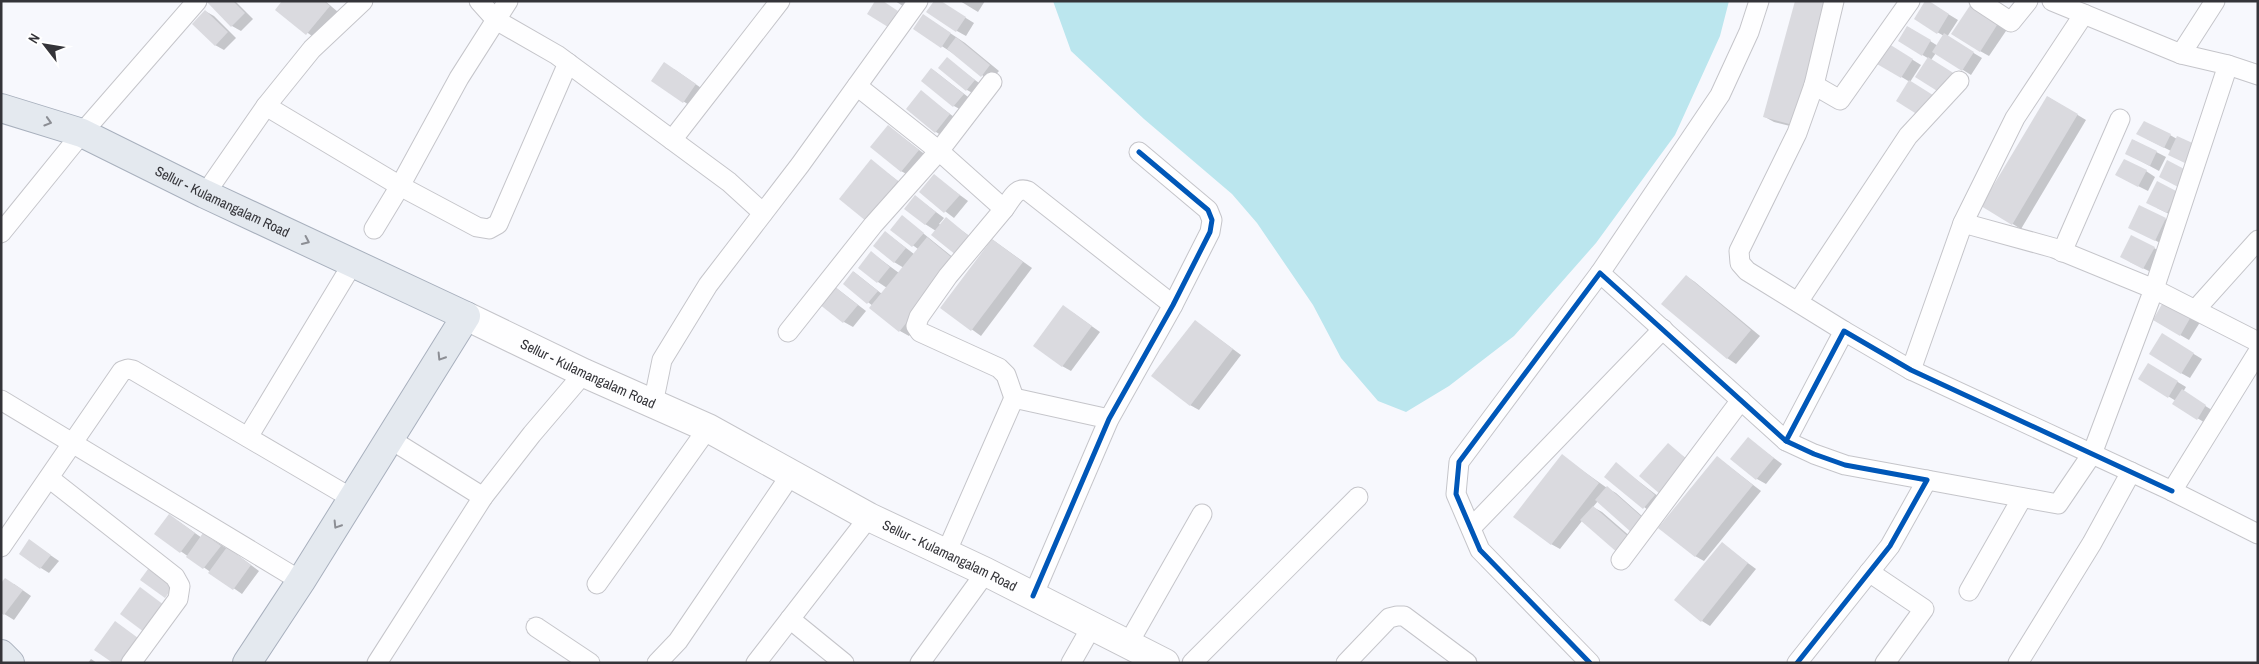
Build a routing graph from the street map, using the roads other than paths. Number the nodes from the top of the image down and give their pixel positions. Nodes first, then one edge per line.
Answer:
1 (197, 1) edge
2 (363, 1) edge
3 (479, 1) edge
4 (508, 1) edge
5 (780, 1) edge
6 (918, 1) edge
7 (1760, 1) edge
8 (1834, 1) edge
9 (1910, 1) edge
10 (1979, 1) edge
11 (2028, 1) edge
12 (2052, 1) edge
13 (2215, 1) edge
14 (2084, 14) junction
15 (496, 20) junction
16 (2180, 54) junction
17 (568, 63) junction
18 (2228, 65) junction
19 (2258, 75) edge
20 (1960, 81) dead end
21 (992, 82) dead end
22 (1814, 85) junction
23 (856, 86) junction
24 (266, 106) junction
25 (1, 108) edge
26 (2120, 119) dead end
27 (82, 133) junction
28 (672, 140) junction
29 (939, 150) junction
30 (1139, 152) dead end
31 (400, 186) junction
32 (211, 187) junction
33 (1004, 209) junction
34 (763, 213) junction
35 (1963, 223) junction
36 (374, 229) dead end
37 (1, 233) edge
38 (2258, 240) edge
39 (2062, 252) junction
40 (353, 263) junction
41 (1600, 273) junction
42 (2154, 289) junction
43 (1798, 302) junction
44 (1174, 305) junction
45 (2196, 309) junction
46 (466, 316) junction
47 (1663, 329) junction
48 (1844, 331) junction
49 (788, 332) dead end
50 (2258, 342) edge
51 (2258, 352) edge
52 (1911, 370) junction
53 (584, 372) junction
54 (1011, 388) junction
55 (1, 400) edge
56 (1741, 400) junction
57 (653, 404) junction
58 (1109, 419) junction
59 (708, 428) junction
60 (248, 437) junction
61 (390, 439) junction
62 (1786, 441) junction
63 (72, 443) junction
64 (2092, 454) junction
65 (2131, 472) junction
66 (792, 473) junction
67 (48, 478) junction
68 (1927, 480) junction
69 (2172, 491) junction
70 (483, 496) junction
71 (1358, 497) dead end
72 (2022, 498) junction
73 (353, 499) junction
74 (1202, 514) dead end
75 (869, 516) junction
76 (1471, 528) junction
77 (2256, 530) edge
78 (1, 547) edge
79 (946, 553) junction
80 (1621, 560) dead end
81 (986, 572) junction
82 (1869, 572) junction
83 (301, 581) junction
84 (596, 584) dead end
85 (1968, 591) dead end
86 (1034, 596) junction
87 (790, 619) junction
88 (1092, 626) junction
89 (536, 627) dead end
90 (1128, 644) junction
91 (1, 654) edge
92 (10, 663) edge
93 (131, 663) edge
94 (247, 663) edge
95 (377, 663) edge
96 (590, 663) edge
97 (658, 663) edge
98 (756, 663) edge
99 (844, 663) edge
100 (920, 663) edge
101 (1071, 663) edge
102 (1166, 663) edge
103 (1192, 663) edge
104 (1346, 663) edge
105 (1467, 663) edge
106 (1590, 663) edge
107 (1797, 663) edge
108 (1885, 663) edge
109 (2018, 663) edge

1 - 27 street
2 - 24 street
3 - 15 street
4 - 15 street
5 - 28 street
6 - 23 street
7 - 41 street
8 - 22 street
9 - 22 street
10 - 11 street
12 - 14 street
13 - 16 street
14 - 16 street
14 - 35 street
15 - 17 street
15 - 31 street
16 - 18 street
17 - 28 street
17 - 31 street
18 - 19 street
18 - 42 street
20 - 43 street
21 - 29 street
22 - 43 street
23 - 29 street
23 - 34 street
24 - 31 street
24 - 32 street
25 -> 27 main road, Sellur - Kulamangalam Road
26 - 39 street
27 - 32 main road, Sellur - Kulamangalam Road
27 - 37 street
28 - 34 street
29 - 33 street
29 - 49 street
30 - 44 street
31 - 36 street
32 -> 40 main road, Sellur - Kulamangalam Road
33 - 44 street
33 - 54 street
34 - 57 street
35 - 39 street
35 - 52 street
38 - 45 street
39 - 42 street
40 - 46 main road, Sellur - Kulamangalam Road
40 - 60 street
41 - 47 street
41 - 76 street
42 - 45 street
42 - 64 street
43 - 48 street
44 - 58 street
45 - 50 street
46 - 53 main road, Sellur - Kulamangalam Road
46 -> 61 main road
47 - 56 street
47 - 76 street
48 - 52 street
48 - 62 street
51 - 69 street
52 - 64 street
53 - 57 main road, Sellur - Kulamangalam Road
53 - 70 street
54 - 58 street
54 - 79 street
55 - 63 street
56 - 62 street
56 - 80 street
57 - 59 main road, Sellur - Kulamangalam Road
58 - 86 street
59 - 66 main road, Sellur - Kulamangalam Road
59 - 84 street
60 - 63 street
60 - 73 street
61 - 70 street
61 - 73 main road
62 - 68 street
63 - 67 street
63 - 83 street
64 - 65 street
64 - 72 street
65 - 69 street
65 - 109 street
66 - 75 main road, Sellur - Kulamangalam Road
66 - 97 street
67 - 78 street
67 - 93 street
68 - 72 street
68 - 82 street
69 - 77 street
70 - 95 street
71 - 103 street
72 - 85 street
73 -> 83 main road
74 - 90 street
75 - 79 main road, Sellur - Kulamangalam Road
75 - 87 street
76 - 106 street
79 - 81 main road, Sellur - Kulamangalam Road
81 - 86 main road, Sellur - Kulamangalam Road
81 - 100 street
82 - 107 street
82 - 108 street
83 - 94 main road
86 - 88 main road, Sellur - Kulamangalam Road
87 - 98 street
87 - 99 street
88 - 90 main road, Sellur - Kulamangalam Road
88 - 101 street
89 - 96 street
90 - 102 main road, Sellur - Kulamangalam Road
91 - 92 main road
104 - 105 street

